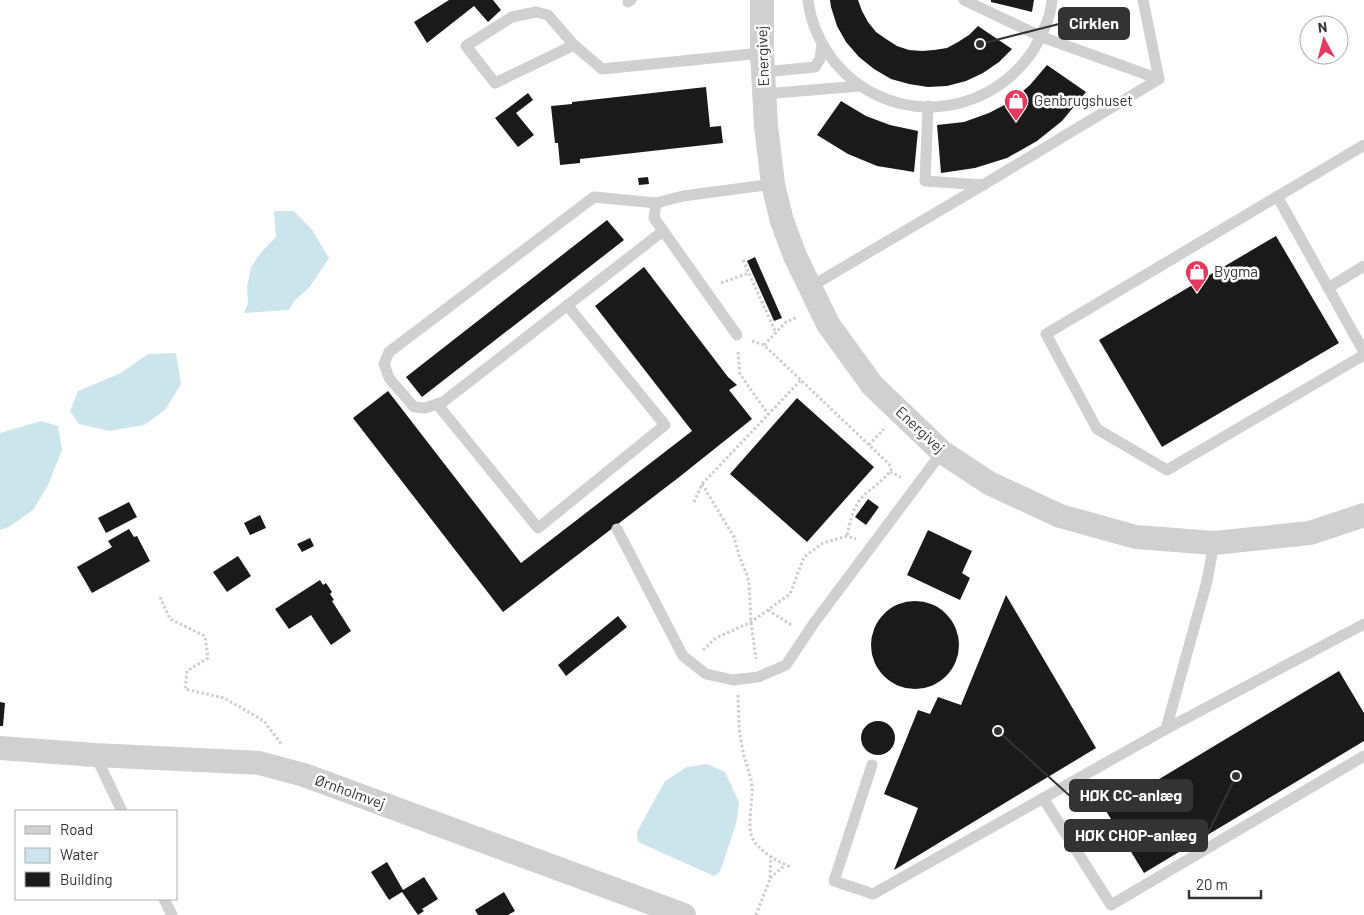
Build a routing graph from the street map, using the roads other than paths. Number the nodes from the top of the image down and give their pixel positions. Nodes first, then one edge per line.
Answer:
1 (762, 0) edge
2 (808, 0) edge
3 (964, 0) edge
4 (1052, 0) edge
5 (1143, 0) edge
6 (1042, 37) junction
7 (574, 45) junction
8 (822, 45) junction
9 (763, 73) junction
10 (1159, 79) junction
11 (860, 86) junction
12 (928, 106) junction
13 (1364, 145) edge
14 (774, 184) junction
15 (983, 185) junction
16 (1277, 196) junction
17 (656, 203) junction
18 (663, 231) junction
19 (1364, 266) edge
20 (1328, 288) junction
21 (815, 297) junction
22 (568, 305) junction
23 (737, 335) road end
24 (1364, 353) edge
25 (437, 404) junction
26 (942, 452) junction
27 (1364, 515) edge
28 (617, 529) dead end
29 (1214, 543) junction
30 (1364, 624) edge
31 (1166, 729) junction
32 (0, 748) edge
33 (95, 755) junction
34 (1364, 756) edge
35 (872, 765) dead end
36 (1043, 798) junction
37 (122, 810) edge
38 (164, 900) edge
39 (172, 915) edge
40 (684, 915) edge

1 - 9 street, Energivej
2 - 8 lane
3 - 6 lane
4 - 6 lane
5 - 10 lane
6 - 10 lane
6 - 12 lane
7 - 7 lane
7 - 9 lane
8 - 9 lane
8 - 11 lane
9 - 11 lane
9 - 14 street, Energivej
10 - 15 lane
11 - 12 lane
12 - 15 lane
13 - 16 lane
14 - 17 lane
14 - 21 street, Energivej
15 - 21 lane
16 - 20 lane
16 - 24 lane
17 - 18 lane
17 - 25 lane
18 - 22 lane
18 - 23 lane
19 - 20 lane
20 - 24 lane
21 - 26 street, Energivej
22 - 25 lane
22 - 25 lane
26 - 28 lane
26 - 29 street, Energivej
27 - 29 street, Energivej
29 - 31 lane
30 - 31 lane
31 - 36 lane
32 - 33 street, Ørnholmvej
33 - 37 lane
33 - 40 street, Ørnholmvej
34 - 36 lane
35 - 36 lane
38 - 39 lane

